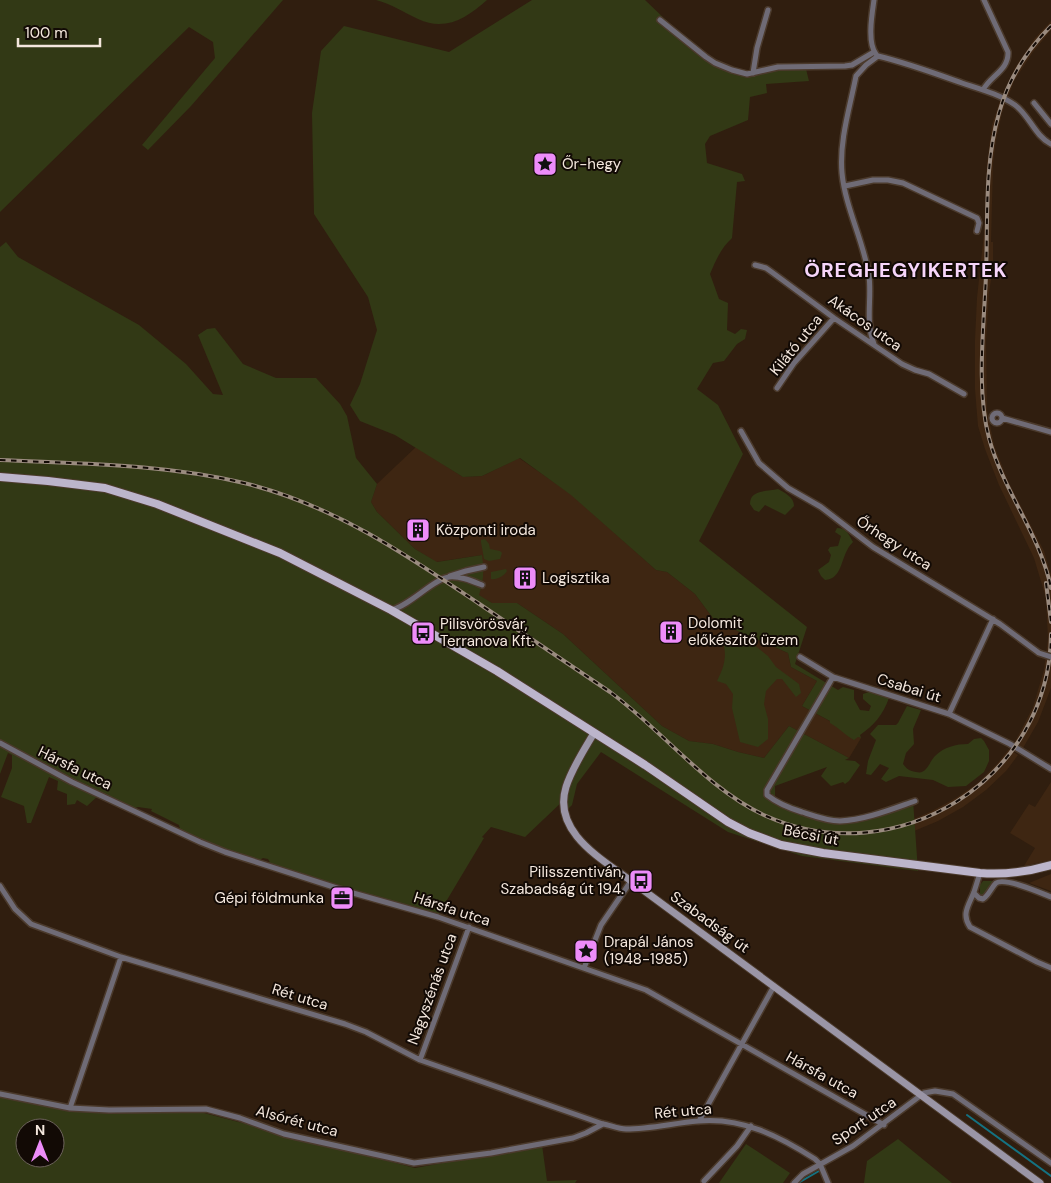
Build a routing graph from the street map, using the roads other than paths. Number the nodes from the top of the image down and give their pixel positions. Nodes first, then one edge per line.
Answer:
1 (874, 0) edge
2 (984, 0) edge
3 (768, 10) dead end
4 (660, 20) dead end
5 (876, 54) junction
6 (753, 73) junction
7 (983, 90) junction
8 (1034, 103) dead end
9 (1051, 124) edge
10 (1051, 144) edge
11 (845, 186) junction
12 (977, 231) dead end
13 (755, 265) dead end
14 (834, 318) junction
15 (874, 344) junction
16 (777, 388) dead end
17 (964, 394) dead end
18 (1002, 418) dead end
19 (741, 431) dead end
20 (1051, 432) edge
21 (0, 477) edge
22 (484, 568) dead end
23 (448, 577) junction
24 (482, 585) dead end
25 (407, 603) junction
26 (391, 610) junction
27 (406, 618) junction
28 (993, 619) junction
29 (800, 657) dead end
30 (1051, 657) edge
31 (833, 677) junction
32 (949, 714) junction
33 (594, 733) junction
34 (0, 744) edge
35 (1051, 769) edge
36 (915, 801) dead end
37 (1051, 865) edge
38 (980, 873) junction
39 (631, 882) junction
40 (0, 886) edge
41 (974, 893) junction
42 (1051, 896) edge
43 (469, 927) junction
44 (121, 957) junction
45 (584, 968) junction
46 (1051, 968) edge
47 (774, 986) junction
48 (742, 1044) junction
49 (420, 1060) junction
50 (0, 1094) edge
51 (921, 1095) junction
52 (70, 1108) junction
53 (699, 1120) junction
54 (603, 1124) junction
55 (884, 1125) junction
56 (751, 1126) junction
57 (1051, 1163) edge
58 (820, 1164) junction
59 (704, 1182) dead end
60 (794, 1183) edge
61 (828, 1183) edge
62 (1040, 1183) edge

1 - 5 street
2 - 7 street
3 - 6 street
4 - 6 street
5 - 6 street
5 - 7 street
5 - 11 street
7 - 10 street
8 - 9 street
11 - 12 street
11 - 15 street
13 - 14 street, Akácos utca
14 - 15 street, Akácos utca
14 - 16 street, Kilátó utca
15 - 17 street, Akácos utca
18 - 20 street
19 - 28 street, Őrhegy utca
21 - 26 main road, Bécsi út
22 - 23 street
23 - 24 street
23 - 25 street
25 - 26 street
25 - 27 street
26 - 27 main road, Bécsi út
27 - 33 main road, Bécsi út
28 - 30 street, Őrhegy utca, bridge
28 - 32 street
29 - 31 street, Csabai út
31 - 32 street, Csabai út
31 - 36 street
32 - 35 street, Csabai út
33 - 38 main road, Bécsi út
33 - 39 main road, Szabadság út
34 - 43 street, Hársfa utca
37 - 38 main road, Bécsi út
38 - 41 street
39 - 45 street
39 - 47 main road, Szabadság út
40 - 44 street, Rét utca
41 - 42 street
41 - 46 street
43 - 45 street, Hársfa utca
43 - 49 street, Nagyszénás utca
44 - 49 street, Rét utca
44 - 52 street
45 - 48 street, Hársfa utca
47 - 48 street
47 - 51 main road, Szabadság út
48 - 53 street
48 - 55 street, Hársfa utca
49 - 54 street, Rét utca
50 - 52 street, Alsórét utca
51 - 55 street, Sport utca
51 - 57 street
51 - 62 main road, Szabadság út
52 - 54 street, Alsórét utca
53 - 54 street, Rét utca
53 - 56 street, Rét utca
55 - 58 street, Sport utca
56 - 58 street, Rét utca
56 - 59 street
58 - 60 street, Sport utca
58 - 61 street

